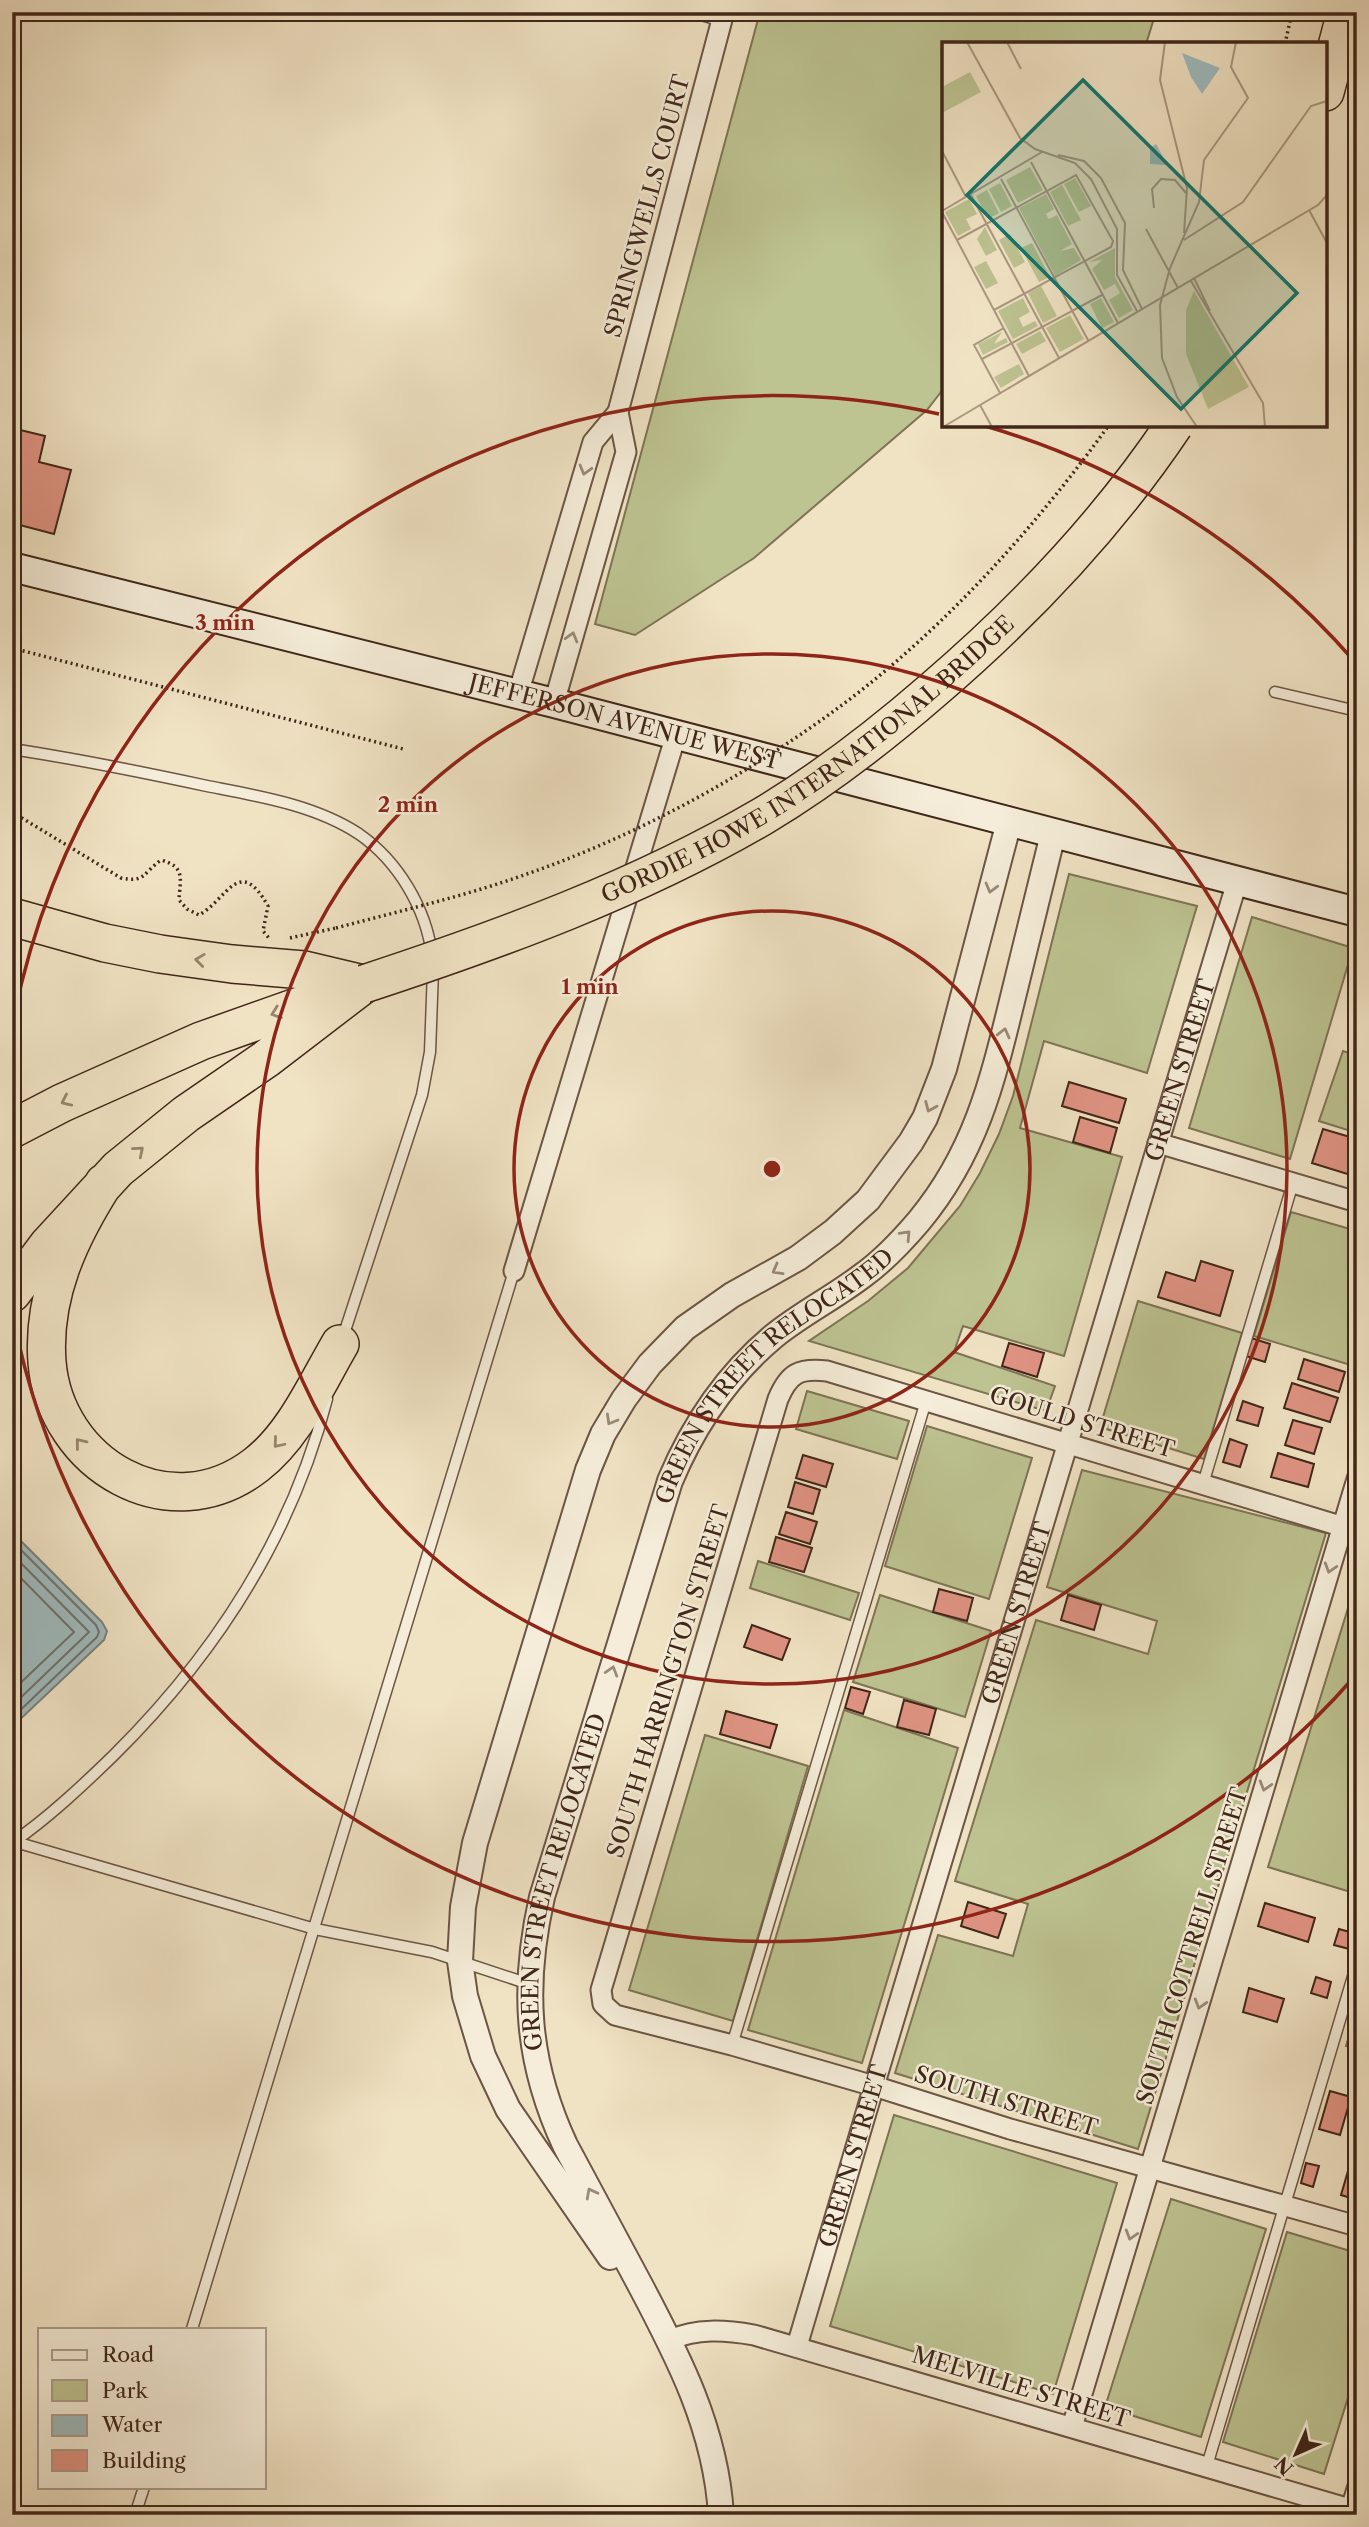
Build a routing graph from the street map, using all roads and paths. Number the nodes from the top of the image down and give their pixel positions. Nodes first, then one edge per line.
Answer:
1 (691, 12) edge
2 (1292, 12) edge
3 (1346, 12) edge
4 (723, 17) edge
5 (1285, 42) edge
6 (1327, 84) edge
7 (618, 412) junction
8 (1107, 427) edge
9 (1173, 427) edge
10 (12, 567) edge
11 (12, 648) edge
12 (1275, 692) dead end
13 (518, 694) junction
14 (554, 703) junction
15 (1357, 711) edge
16 (676, 735) junction
17 (12, 749) edge
18 (403, 749) dead end
19 (12, 812) edge
20 (1009, 822) junction
21 (1053, 834) junction
22 (1237, 882) junction
23 (1357, 912) edge
24 (12, 917) edge
25 (274, 939) dead end
26 (285, 939) dead end
27 (364, 984) junction
28 (12, 1129) edge
29 (1158, 1143) junction
30 (104, 1183) junction
31 (1293, 1183) junction
32 (1357, 1202) edge
33 (514, 1270) joint
34 (12, 1293) edge
35 (340, 1344) junction
36 (792, 1375) joint
37 (332, 1379) dead end
38 (329, 1391) dead end
39 (926, 1401) junction
40 (1068, 1443) junction
41 (1357, 1479) edge
42 (1203, 1484) junction
43 (1350, 1528) edge
44 (13, 1842) edge
45 (315, 1929) junction
46 (460, 1961) junction
47 (1357, 1963) edge
48 (530, 1984) junction
49 (603, 2004) joint
50 (732, 2045) junction
51 (874, 2086) junction
52 (1151, 2169) junction
53 (1284, 2204) junction
54 (1357, 2226) edge
55 (192, 2328) edge
56 (670, 2340) junction
57 (797, 2346) junction
58 (1072, 2427) junction
59 (1206, 2469) junction
60 (144, 2488) edge
61 (1357, 2488) edge
62 (1354, 2510) edge
63 (135, 2515) edge
64 (721, 2515) edge

1 - 4 lane
2 - 5 path
3 - 6 highway
4 - 7 street, SPRINGWELLS COURT
7 -> 13 street, SPRINGWELLS COURT
14 -> 7 street, SPRINGWELLS COURT
8 - 26 path, bridge
9 - 27 highway, GORDIE HOWE INTERNATIONAL BRIDGE, bridge
10 - 13 main road, JEFFERSON AVENUE WEST
11 - 18 path
12 - 15 lane
13 - 14 main road, JEFFERSON AVENUE WEST
14 - 16 main road, JEFFERSON AVENUE WEST
16 - 20 main road, JEFFERSON AVENUE WEST
16 - 33 street
17 - 35 lane
19 - 25 path
20 - 21 main road, JEFFERSON AVENUE WEST
20 -> 46 street
21 - 22 main road, JEFFERSON AVENUE WEST
48 -> 21 street, GREEN STREET RELOCATED
22 - 23 main road, JEFFERSON AVENUE WEST
22 - 29 street, GREEN STREET
27 -> 24 highway
27 -> 28 highway, GORDIE HOWE INTERNATIONAL BRIDGE
30 -> 27 highway
29 - 31 street
29 - 40 street, GREEN STREET
30 - 34 highway
35 -> 30 highway
31 - 32 street
31 - 42 lane
33 - 45 lane
35 - 37 lane
36 - 39 street, GOULD STREET
36 - 49 street, SOUTH HARRINGTON STREET
38 - 44 lane
39 - 40 street, GOULD STREET
39 - 50 lane
40 - 42 street, GOULD STREET
40 - 51 street, GREEN STREET
41 - 43 street, SOUTH COTTRELL STREET
42 - 43 street, GOULD STREET
43 -> 52 street, SOUTH COTTRELL STREET
44 - 45 lane
45 - 46 lane
45 - 55 lane
46 - 48 lane
46 - 56 street
47 - 53 lane
56 -> 48 street, GREEN STREET RELOCATED
49 - 50 street, SOUTH STREET
50 - 51 street, SOUTH STREET
51 - 52 street, SOUTH STREET
51 - 57 street, GREEN STREET
52 - 53 street, SOUTH STREET
52 -> 58 street, SOUTH COTTRELL STREET
53 - 54 street, SOUTH STREET
53 - 59 lane
56 - 57 street, MELVILLE STREET
56 - 64 street
57 - 58 street, MELVILLE STREET
58 - 59 street, MELVILLE STREET
59 - 62 street, MELVILLE STREET
60 - 63 lane
61 - 62 street

